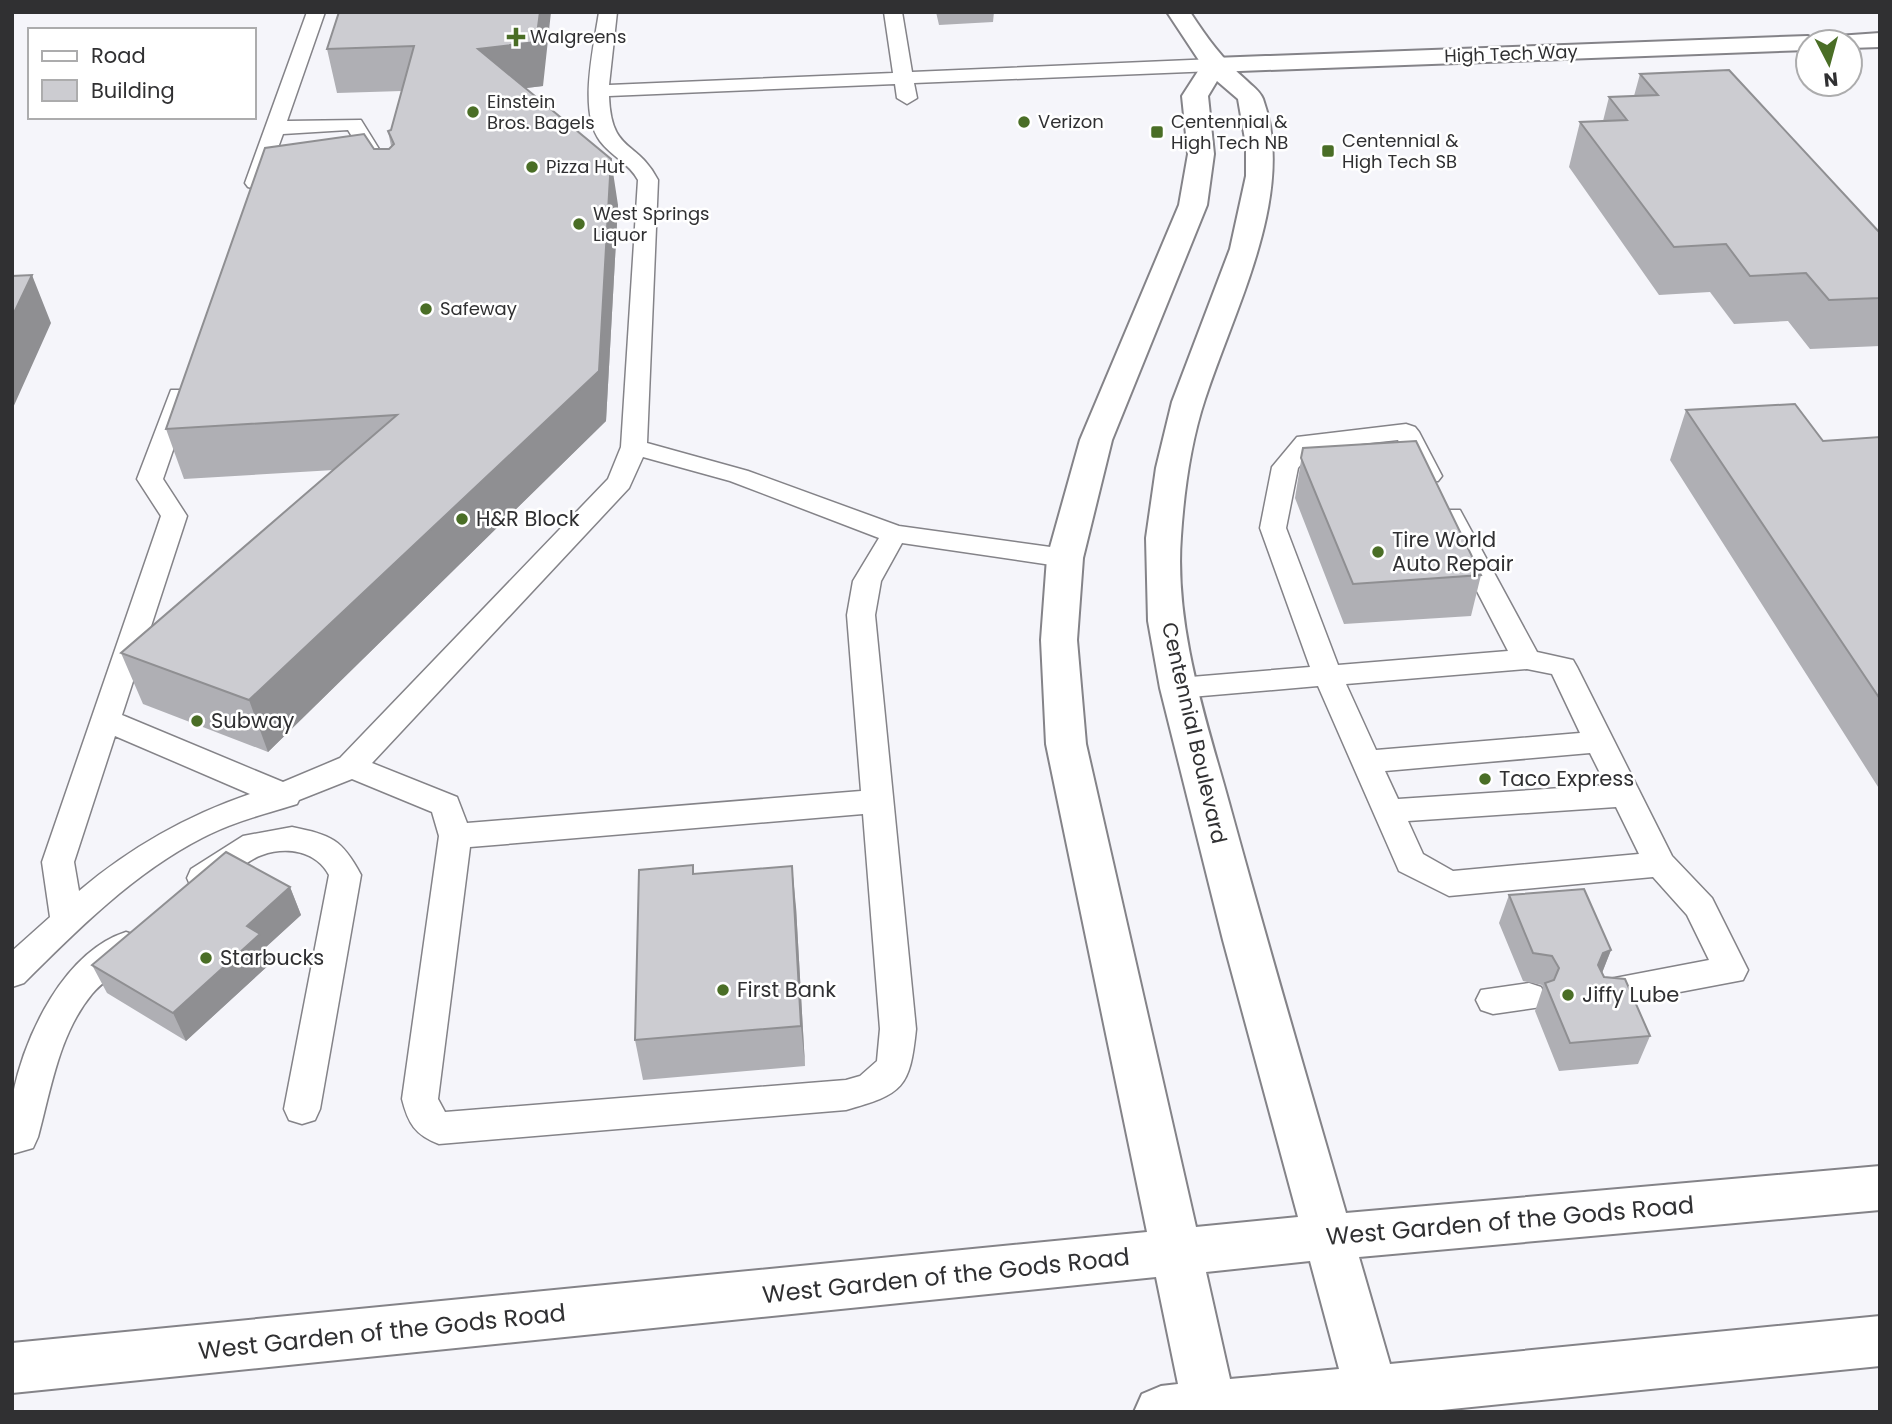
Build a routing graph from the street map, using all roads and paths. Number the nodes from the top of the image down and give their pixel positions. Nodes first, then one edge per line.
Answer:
1 (316, 12) edge
2 (608, 12) edge
3 (892, 12) edge
4 (1178, 12) edge
5 (1794, 44) edge
6 (1214, 65) junction
7 (903, 78) junction
8 (600, 90) junction
9 (907, 98) dead end
10 (275, 128) junction
11 (393, 188) edge
12 (247, 206) edge
13 (187, 375) edge
14 (634, 447) junction
15 (894, 534) junction
16 (1065, 558) junction
17 (1527, 659) junction
18 (1328, 676) junction
19 (1179, 688) junction
20 (106, 720) junction
21 (1599, 742) junction
22 (1367, 762) junction
23 (351, 766) junction
24 (1628, 795) junction
25 (286, 796) junction
26 (877, 801) junction
27 (1389, 811) junction
28 (455, 836) junction
29 (1660, 864) junction
30 (181, 897) edge
31 (67, 922) junction
32 (151, 923) edge
33 (12, 973) edge
34 (1606, 992) edge
35 (1529, 997) dead end
36 (1493, 1000) dead end
37 (302, 1109) dead end
38 (16, 1137) edge
39 (1880, 1188) edge
40 (1328, 1237) junction
41 (1176, 1253) junction
42 (1880, 1341) edge
43 (12, 1368) edge
44 (1374, 1401) edge
45 (1194, 1410) edge

1 - 10 lane
2 - 8 lane
3 - 7 lane
4 - 6 main road, Centennial Boulevard
5 - 6 main road, High Tech Way
6 - 7 lane
6 - 16 main road
6 - 19 main road, Centennial Boulevard
7 - 8 lane
7 - 9 lane
8 - 14 lane
10 - 11 lane
10 - 12 lane
13 - 20 lane
14 - 15 lane
14 - 23 lane
15 - 16 lane
15 - 26 lane
16 - 41 main road
17 - 18 lane
17 - 18 lane
17 - 21 lane
18 - 19 lane
18 - 22 lane
19 - 40 main road, Centennial Boulevard
20 - 25 lane
20 - 31 lane
21 - 22 lane
21 - 24 lane
22 - 27 lane
23 - 25 lane
23 - 28 lane
24 - 27 lane
24 - 29 lane
25 - 31 lane
26 - 28 lane
26 - 28 lane
27 - 29 lane
29 - 34 lane
30 - 37 lane
31 - 33 lane
32 - 38 lane
35 - 36 lane
39 - 40 main road, West Garden of the Gods Road
40 - 41 main road, West Garden of the Gods Road
40 - 44 main road, Centennial Boulevard
41 - 43 main road, West Garden of the Gods Road
41 - 45 main road
42 - 44 main road
44 - 45 main road

